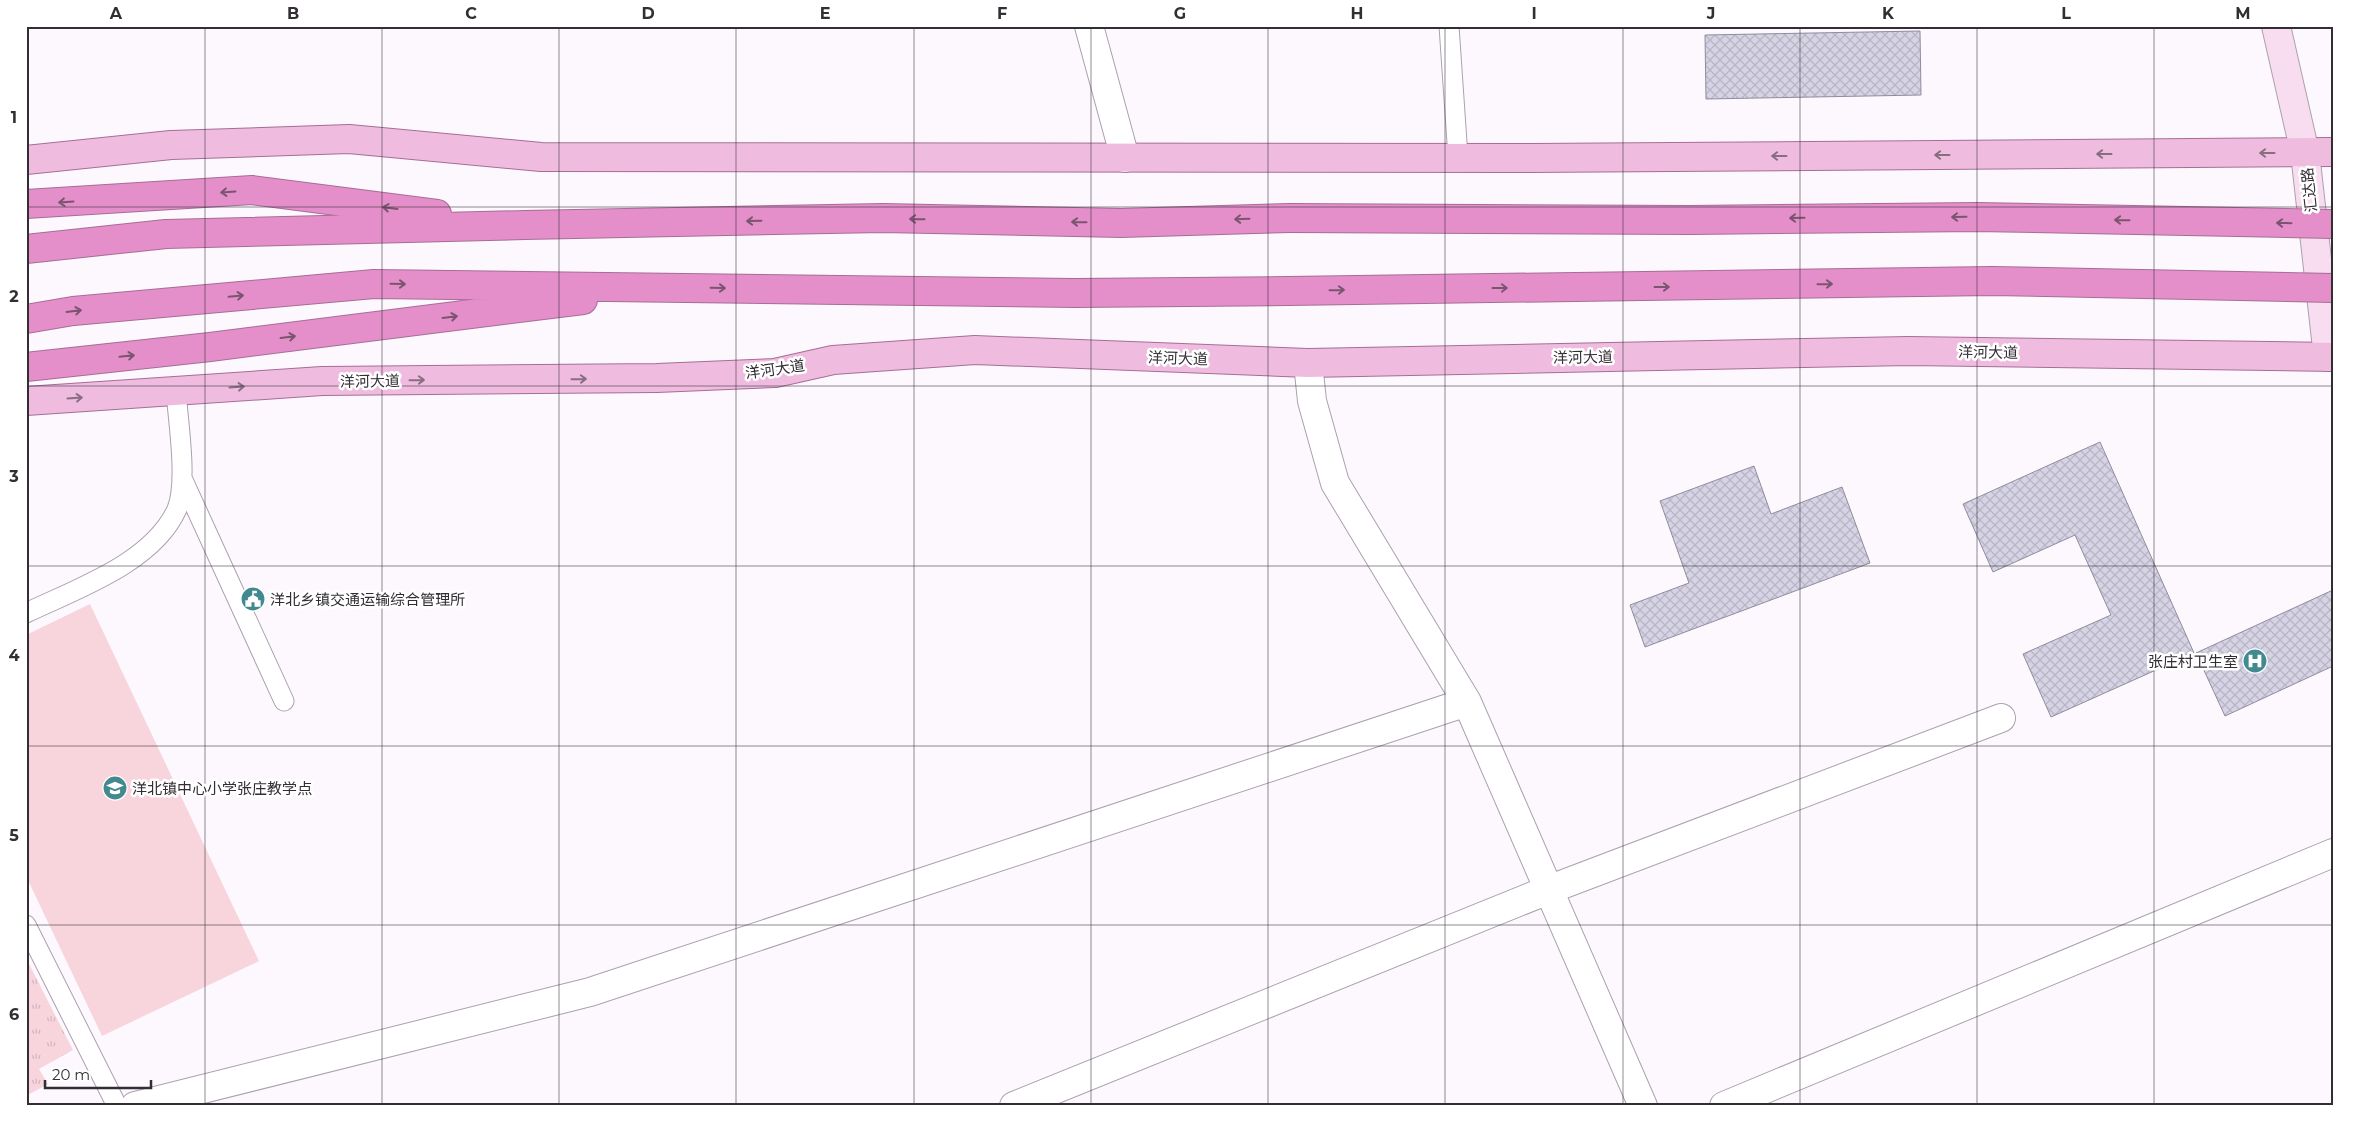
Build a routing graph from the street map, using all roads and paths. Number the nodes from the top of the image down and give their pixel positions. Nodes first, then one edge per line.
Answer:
1 (1089, 26) edge
2 (1448, 26) edge
3 (2276, 26) edge
4 (2333, 152) edge
5 (2305, 153) junction
6 (1124, 158) junction
7 (1458, 158) junction
8 (26, 160) edge
9 (26, 204) edge
10 (2333, 224) edge
11 (525, 226) junction
12 (26, 249) edge
13 (684, 288) junction
14 (2333, 288) edge
15 (26, 318) edge
16 (2331, 361) edge
17 (1308, 363) junction
18 (26, 367) edge
19 (176, 391) junction
20 (26, 402) edge
21 (182, 478) junction
22 (26, 613) edge
23 (284, 701) dead end
24 (1467, 702) junction
25 (2001, 718) dead end
26 (2333, 853) edge
27 (1548, 890) junction
28 (26, 925) edge
29 (117, 1106) edge
30 (135, 1106) edge
31 (1014, 1106) edge
32 (1644, 1106) edge
33 (1724, 1106) edge

1 - 6 street
2 - 7 lane
3 - 5 street, 汇达路
4 - 5 main road
5 -> 7 main road
5 - 16 street, 汇达路
6 - 7 main road
6 - 8 main road
11 -> 9 highway
10 -> 11 highway, bridge
11 - 12 highway
13 -> 14 highway, bridge
15 -> 13 highway
18 -> 13 highway
16 - 17 main road, 洋河大道
19 -> 17 main road, 洋河大道
17 - 24 street
20 -> 19 main road, 洋河大道
19 - 21 lane
21 - 22 lane
21 - 23 lane
24 - 27 street
24 - 30 street
25 - 27 street
26 - 33 street
27 - 31 street
27 - 32 street
28 - 29 lane

